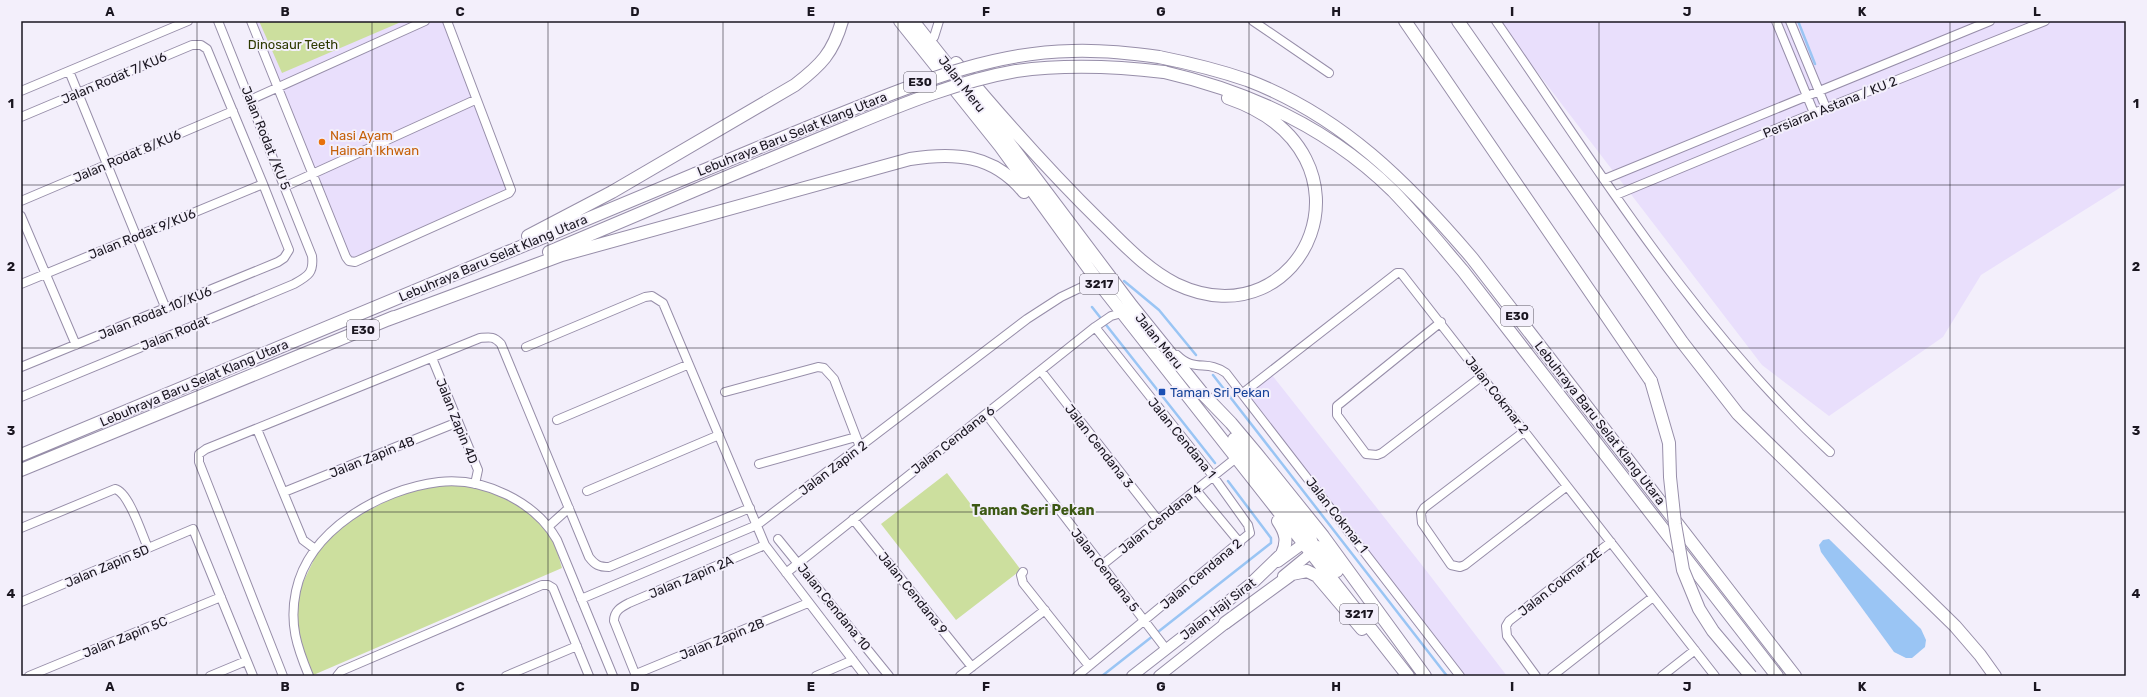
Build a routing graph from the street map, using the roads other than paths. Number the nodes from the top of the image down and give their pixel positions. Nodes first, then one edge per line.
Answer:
1 (188, 21) edge
2 (218, 21) edge
3 (252, 21) edge
4 (425, 21) edge
5 (447, 21) edge
6 (842, 21) edge
7 (900, 21) edge
8 (913, 21) edge
9 (918, 21) edge
10 (939, 21) edge
11 (1253, 21) edge
12 (1405, 21) edge
13 (1458, 21) edge
14 (1496, 21) edge
15 (1776, 21) edge
16 (1790, 21) edge
17 (1990, 21) edge
18 (2045, 21) edge
19 (934, 37) junction
20 (69, 71) junction
21 (1164, 72) junction
22 (1329, 73) dead end
23 (279, 87) junction
24 (21, 91) edge
25 (1819, 91) junction
26 (79, 93) junction
27 (1807, 96) junction
28 (250, 100) junction
29 (475, 100) junction
30 (1826, 108) junction
31 (233, 111) junction
32 (1814, 113) junction
33 (21, 117) edge
34 (107, 163) junction
35 (313, 175) junction
36 (1605, 179) junction
37 (264, 184) junction
38 (286, 186) junction
39 (1616, 195) junction
40 (21, 201) edge
41 (21, 216) edge
42 (137, 236) junction
43 (1075, 250) junction
44 (312, 256) joint
45 (469, 268) junction
46 (46, 274) junction
47 (21, 284) edge
48 (1102, 287) junction
49 (166, 309) junction
50 (1127, 310) junction
51 (387, 320) junction
52 (1441, 322) junction
53 (1097, 326) junction
54 (76, 345) junction
55 (526, 347) dead end
56 (432, 358) junction
57 (688, 365) junction
58 (1206, 365) junction
59 (21, 367) edge
60 (1041, 371) junction
61 (1482, 376) junction
62 (1194, 383) junction
63 (725, 392) dead end
64 (1243, 393) junction
65 (1203, 394) junction
66 (21, 397) edge
67 (986, 414) junction
68 (557, 420) dead end
69 (458, 422) junction
70 (257, 429) junction
71 (1525, 431) junction
72 (719, 435) junction
73 (856, 437) junction
74 (860, 447) junction
75 (1830, 452) dead end
76 (21, 455) edge
77 (1239, 463) junction
78 (759, 464) dead end
79 (21, 470) edge
80 (1214, 476) junction
81 (475, 484) junction
82 (1567, 486) junction
83 (1196, 490) junction
84 (587, 491) dead end
85 (284, 492) junction
86 (569, 508) junction
87 (750, 508) junction
88 (853, 519) junction
89 (1158, 520) junction
90 (757, 525) junction
91 (549, 526) junction
92 (21, 528) edge
93 (1250, 533) joint
94 (778, 539) dead end
95 (1611, 542) junction
96 (1240, 543) junction
97 (765, 545) junction
98 (1309, 546) junction
99 (148, 548) junction
100 (314, 549) junction
101 (798, 562) junction
102 (1102, 565) junction
103 (1023, 572) dead end
104 (786, 573) junction
105 (1254, 581) junction
106 (221, 597) junction
107 (1653, 597) junction
108 (581, 599) junction
109 (21, 602) edge
110 (808, 603) junction
111 (1045, 610) junction
112 (1225, 623) junction
113 (1147, 624) junction
114 (577, 646) junction
115 (1166, 649) junction
116 (1695, 650) junction
117 (1410, 657) junction
118 (853, 660) junction
119 (246, 661) junction
120 (1090, 666) junction
121 (972, 667) junction
122 (636, 675) edge
123 (29, 676) edge
124 (210, 676) edge
125 (253, 676) edge
126 (283, 676) edge
127 (309, 676) edge
128 (337, 676) edge
129 (506, 676) edge
130 (589, 676) edge
131 (613, 676) edge
132 (816, 676) edge
133 (865, 676) edge
134 (889, 676) edge
135 (960, 676) edge
136 (1077, 676) edge
137 (1132, 676) edge
138 (1159, 676) edge
139 (1408, 676) edge
140 (1425, 676) edge
141 (1460, 676) edge
142 (1536, 676) edge
143 (1552, 676) edge
144 (1662, 676) edge
145 (1715, 676) edge
146 (1752, 676) edge
147 (1777, 676) edge
148 (1795, 676) edge
149 (1995, 676) edge

1 - 20 street
2 - 28 street, Jalan Rodat /KU 5
3 - 23 street
4 - 23 street
5 - 29 street
6 - 45 highway
7 - 43 highway, Jalan Meru / 3217
8 - 50 highway, Jalan Meru / 3217
9 - 19 highway
10 - 19 street
11 - 22 street
12 - 146 highway, bridge
13 - 149 highway
14 - 36 street
15 - 27 street
16 - 25 street
17 - 25 street, Persiaran Astana / KU 2
18 - 30 street, Persiaran Astana / KU 2
19 - 21 highway
20 - 24 street
20 - 26 street
21 - 51 highway, Lebuhraya Baru Selat Klang Utara / E30, bridge
21 - 147 highway, Lebuhraya Baru Selat Klang Utara / E30
23 - 28 street
23 - 35 street
25 - 27 street, Persiaran Astana / KU 2
25 - 30 street
26 - 31 street, Jalan Rodat 7/KU6
26 - 33 street, Jalan Rodat 7/KU6
26 - 34 street
27 - 32 street
27 - 36 street, Persiaran Astana / KU 2
28 - 38 street, Jalan Rodat /KU 5
29 - 35 street
29 - 35 street
30 - 32 street, Persiaran Astana / KU 2
31 - 34 street, Jalan Rodat 8/KU6
31 - 37 street
32 - 39 street, Persiaran Astana / KU 2
34 - 40 street, Jalan Rodat 8/KU6
34 - 42 street
35 - 38 street
36 - 39 street
37 - 42 street, Jalan Rodat 9/KU6
37 - 49 street, Jalan Rodat 10/KU6
38 - 44 street, Jalan Rodat /KU 5
39 - 75 street
41 - 46 street
42 - 46 street, Jalan Rodat 9/KU6
42 - 49 street
43 - 48 highway, Jalan Meru / 3217
43 - 51 highway
44 - 66 street, Jalan Rodat
45 - 76 highway, Lebuhraya Baru Selat Klang Utara / E30
45 - 148 highway, Lebuhraya Baru Selat Klang Utara / E30, bridge
46 - 47 street, Jalan Rodat 9/KU6
46 - 54 street
48 - 50 highway, Jalan Meru / 3217
48 - 74 street, Jalan Zapin 2
49 - 54 street, Jalan Rodat 10/KU6
50 - 53 street, Jalan Cendana 6
50 - 58 street, Jalan Cokmar 1
50 - 62 highway, Jalan Meru / 3217
50 - 77 highway, Jalan Meru / 3217
51 - 79 highway, Lebuhraya Baru Selat Klang Utara / E30
52 - 61 street, Jalan Cokmar 2
52 - 61 street
52 - 64 street, Jalan Cokmar 2
53 - 60 street, Jalan Cendana 6
53 - 80 street, Jalan Cendana 1
54 - 59 street, Jalan Rodat 10/KU6
55 - 57 street
56 - 69 street, Jalan Zapin 4D
56 - 70 street
56 - 86 street
57 - 68 street
57 - 72 street
58 - 62 street
58 - 64 street, Jalan Cokmar 1
60 - 67 street, Jalan Cendana 6
60 - 89 street, Jalan Cendana 3
61 - 71 street, Jalan Cokmar 2
62 - 65 highway, Jalan Meru / 3217
63 - 73 street
64 - 141 street, Jalan Cokmar 1
65 - 98 highway
65 - 117 highway, Jalan Meru / 3217
67 - 88 street, Jalan Cendana 6
67 - 102 street, Jalan Cendana 5
69 - 81 street, Jalan Zapin 4D
69 - 85 street, Jalan Zapin 4B
70 - 85 street
70 - 126 street
71 - 82 street, Jalan Cokmar 2
71 - 82 street
72 - 84 street
72 - 87 street
73 - 74 street
73 - 78 street
74 - 90 street, Jalan Zapin 2
77 - 80 street, Jalan Cendana 4
77 - 98 highway, Jalan Meru / 3217
77 - 105 highway
80 - 83 street, Jalan Cendana 4
80 - 93 street, Jalan Cendana 1
81 - 91 street
81 - 100 street
82 - 95 street, Jalan Cokmar 2
83 - 89 street, Jalan Cendana 4
83 - 96 street
85 - 100 street
86 - 87 street
86 - 91 street
87 - 90 street
88 - 101 street, Jalan Cendana 6
88 - 121 street, Jalan Cendana 9
89 - 102 street, Jalan Cendana 4
90 - 97 street
90 - 108 street, Jalan Zapin 2
91 - 108 street
92 - 99 street
93 - 96 street, Jalan Cendana 2
94 - 101 street, Jalan Cendana 10
95 - 107 street, Jalan Cokmar 2
95 - 142 street, Jalan Cokmar 2E
96 - 113 street, Jalan Cendana 2
97 - 104 street
97 - 122 street, Jalan Zapin 2A
98 - 105 main road, Jalan Haji Sirat
98 - 112 main road, Jalan Haji Sirat
98 - 117 highway
98 - 139 highway, Jalan Meru / 3217
99 - 106 street, Jalan Zapin 5D
99 - 109 street, Jalan Zapin 5D
100 - 127 street
101 - 104 street, Jalan Cendana 6
101 - 134 street, Jalan Cendana 10
102 - 113 street, Jalan Cendana 5
103 - 111 street
104 - 110 street
105 - 115 main road, Jalan Haji Sirat
106 - 119 street
106 - 123 street, Jalan Zapin 5C
107 - 116 street, Jalan Cokmar 2
107 - 143 street
108 - 131 street
110 - 118 street
110 - 122 street, Jalan Zapin 2B
111 - 120 street
111 - 121 street
112 - 138 main road, Jalan Haji Sirat
112 - 139 highway
113 - 115 street, Jalan Cendana 5
113 - 120 street, Jalan Cendana 2
114 - 128 street
114 - 129 street
114 - 130 street
115 - 137 main road, Jalan Haji Sirat
116 - 144 street
116 - 145 street, Jalan Cokmar 2
117 - 140 highway, Jalan Meru / 3217
118 - 132 street
118 - 133 street
119 - 124 street
119 - 125 street
120 - 136 street, Jalan Cendana 2
121 - 135 street

